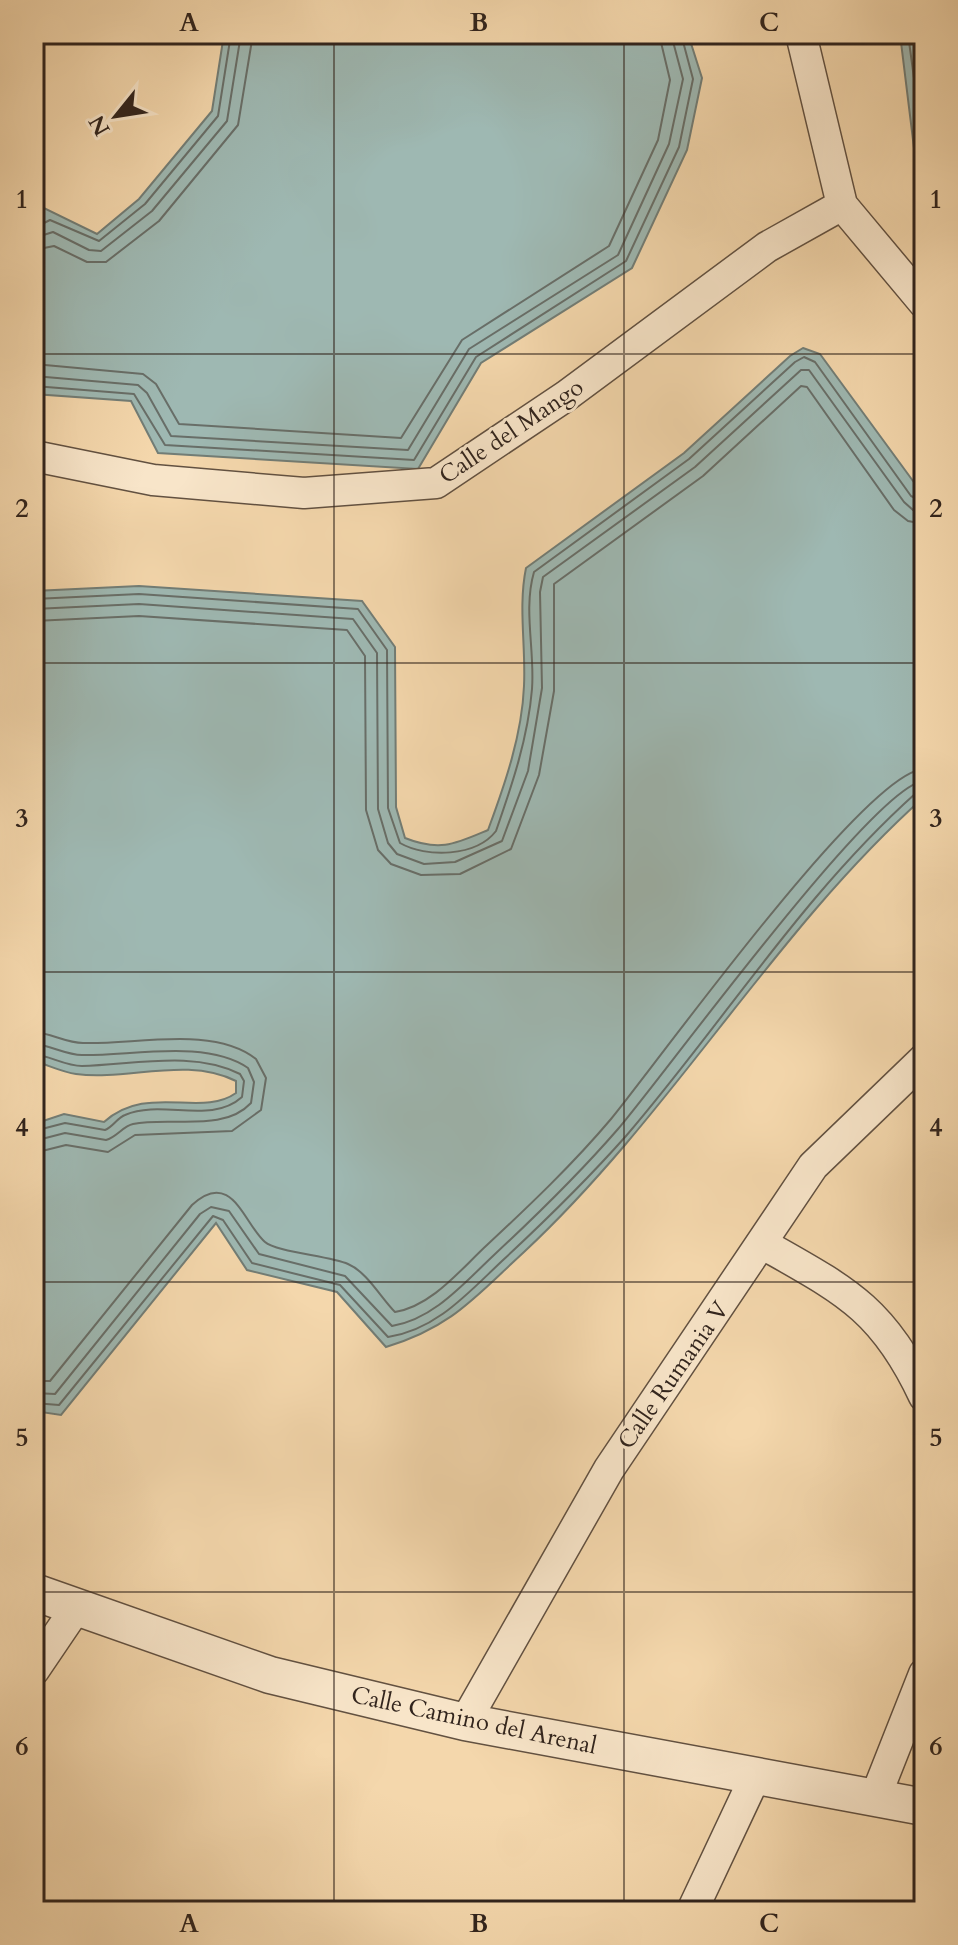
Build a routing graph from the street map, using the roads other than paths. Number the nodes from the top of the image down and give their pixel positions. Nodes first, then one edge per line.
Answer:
1 (801, 34) edge
2 (842, 205) junction
3 (924, 303) edge
4 (34, 456) edge
5 (924, 1059) edge
6 (763, 1244) junction
7 (924, 1396) edge
8 (34, 1592) edge
9 (76, 1608) junction
10 (34, 1670) edge
11 (924, 1674) edge
12 (465, 1722) junction
13 (755, 1777) junction
14 (875, 1798) junction
15 (924, 1807) edge
16 (692, 1911) edge

1 - 2 street
2 - 3 street
2 - 4 street, Calle del Mango
5 - 6 street, Calle Rumania V
6 - 7 street
6 - 12 street, Calle Rumania V
8 - 9 street, Calle Camino del Arenal
9 - 10 street
9 - 12 street, Calle Camino del Arenal
11 - 14 street
12 - 13 street, Calle Camino del Arenal
13 - 14 street, Calle Camino del Arenal
13 - 16 street
14 - 15 street, Calle Camino del Arenal

